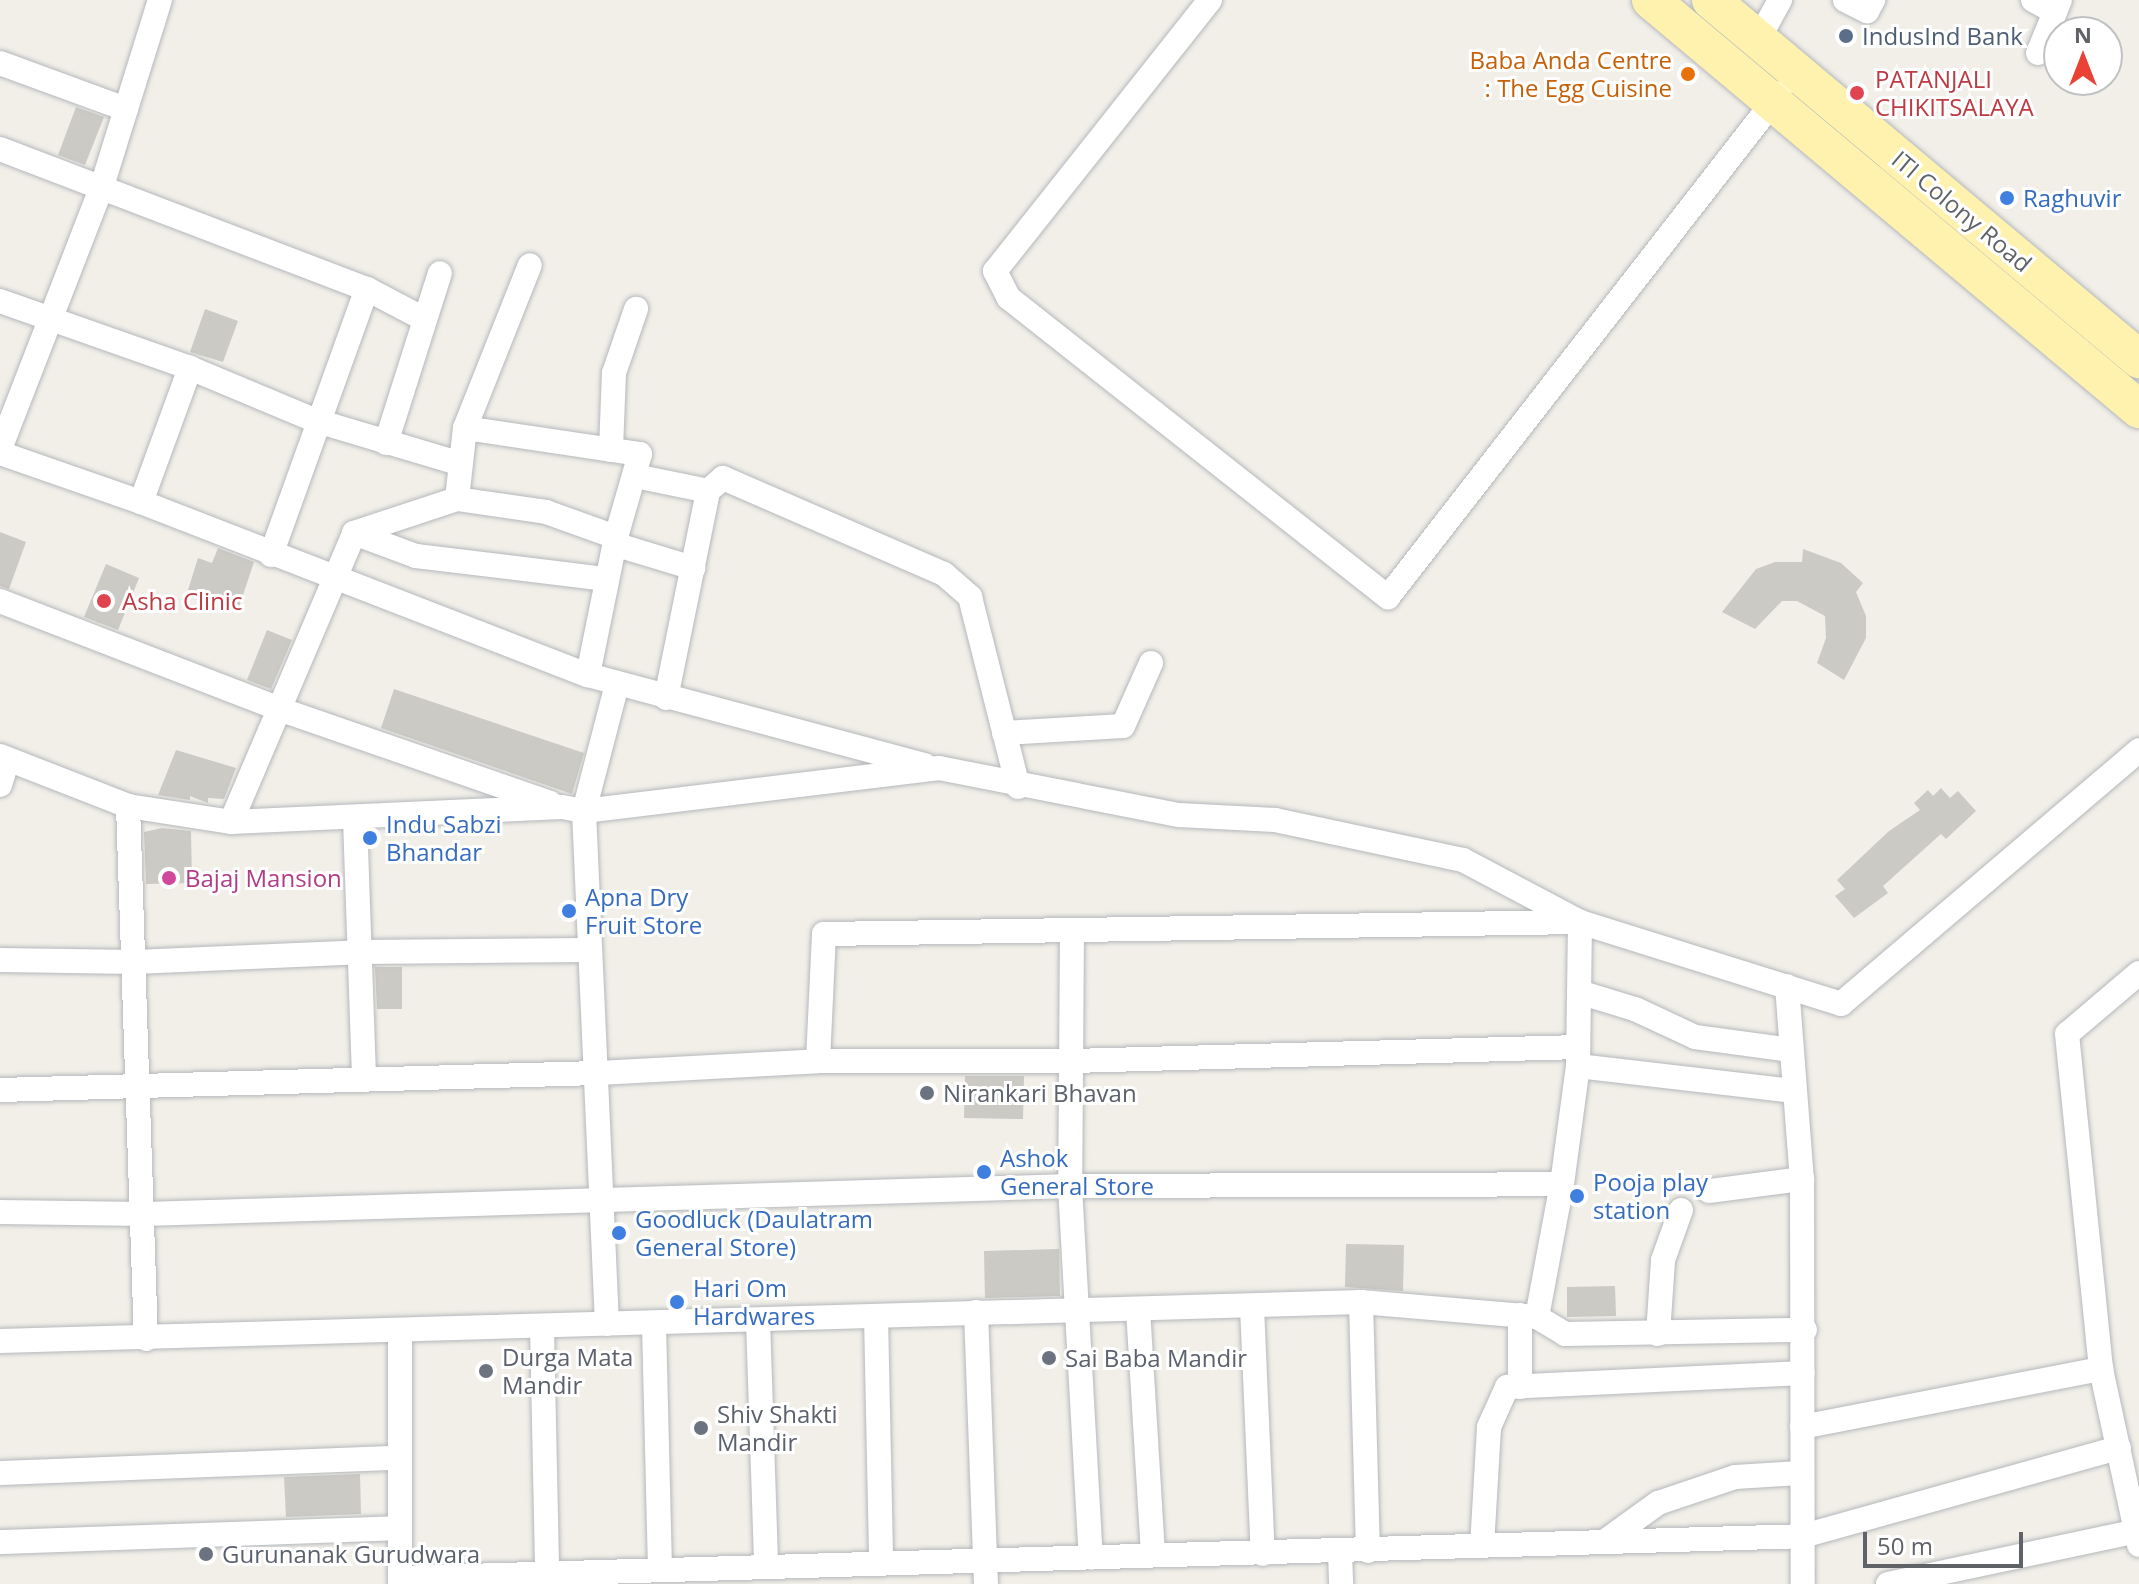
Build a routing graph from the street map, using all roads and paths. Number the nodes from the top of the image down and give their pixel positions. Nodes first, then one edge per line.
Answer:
1 (1651, 0) edge
2 (1711, 0) edge
3 (1780, 0) edge
4 (1845, 0) edge
5 (1873, 0) edge
6 (2033, 0) edge
7 (156, 1) edge
8 (1204, 2) edge
9 (2058, 6) edge
10 (1758, 40) junction
11 (2038, 53) dead end
12 (0, 63) edge
13 (1797, 73) junction
14 (1773, 102) junction
15 (126, 109) junction
16 (0, 149) edge
17 (102, 186) junction
18 (530, 265) dead end
19 (440, 273) dead end
20 (367, 289) junction
21 (0, 301) edge
22 (636, 309) dead end
23 (424, 319) junction
24 (51, 320) junction
25 (2136, 349) edge
26 (190, 368) junction
27 (2139, 409) edge
28 (317, 421) junction
29 (465, 428) junction
30 (386, 443) junction
31 (611, 450) junction
32 (0, 451) edge
33 (458, 463) junction
34 (635, 476) junction
35 (708, 491) junction
36 (457, 499) junction
37 (141, 502) junction
38 (354, 533) junction
39 (615, 540) junction
40 (271, 555) junction
41 (693, 568) junction
42 (334, 577) junction
43 (607, 579) junction
44 (0, 601) edge
45 (1151, 663) dead end
46 (588, 675) junction
47 (617, 684) junction
48 (666, 698) junction
49 (282, 710) junction
50 (1004, 733) junction
51 (2139, 750) edge
52 (4, 757) edge
53 (939, 768) junction
54 (0, 785) edge
55 (1018, 787) junction
56 (128, 806) junction
57 (573, 809) junction
58 (355, 819) junction
59 (231, 822) junction
60 (1580, 922) junction
61 (1072, 930) junction
62 (588, 950) junction
63 (360, 952) junction
64 (0, 960) edge
65 (135, 962) junction
66 (2139, 973) edge
67 (1787, 986) junction
68 (1579, 992) junction
69 (1791, 1050) junction
70 (1578, 1057) junction
71 (818, 1061) junction
72 (1072, 1061) junction
73 (599, 1073) junction
74 (364, 1077) junction
75 (138, 1089) junction
76 (0, 1090) edge
77 (1793, 1091) junction
78 (1802, 1179) junction
79 (1562, 1184) junction
80 (1070, 1186) junction
81 (1709, 1191) dead end
82 (601, 1202) junction
83 (1681, 1210) dead end
84 (0, 1212) edge
85 (144, 1214) junction
86 (1361, 1302) junction
87 (1074, 1307) junction
88 (1252, 1307) junction
89 (1138, 1309) junction
90 (976, 1312) junction
91 (876, 1316) junction
92 (1528, 1316) junction
93 (758, 1320) junction
94 (607, 1324) junction
95 (654, 1324) junction
96 (542, 1327) junction
97 (1805, 1330) junction
98 (400, 1331) junction
99 (1658, 1334) junction
100 (146, 1339) junction
101 (0, 1341) edge
102 (2101, 1369) junction
103 (1803, 1373) junction
104 (1520, 1387) junction
105 (1802, 1427) junction
106 (2119, 1448) junction
107 (398, 1458) junction
108 (0, 1473) edge
109 (1800, 1473) junction
110 (398, 1528) junction
111 (1803, 1536) junction
112 (2138, 1538) edge
113 (0, 1542) edge
114 (1604, 1542) junction
115 (1482, 1546) junction
116 (1368, 1551) junction
117 (1340, 1552) junction
118 (1263, 1554) junction
119 (1153, 1555) junction
120 (1091, 1557) junction
121 (766, 1565) junction
122 (660, 1570) junction
123 (873, 1570) edge
124 (985, 1572) edge
125 (547, 1574) junction
126 (400, 1581) edge
127 (1341, 1584) edge
128 (1803, 1584) edge
129 (1888, 1584) edge

1 - 14 main road
2 - 10 main road, ITI Colony Road
3 - 10 street
4 - 5 street
6 - 9 street
7 - 15 street
8 - 14 street
9 - 11 street
10 - 13 main road, ITI Colony Road
12 - 15 street
13 - 14 street
13 - 25 main road, ITI Colony Road
14 - 27 main road
15 - 17 street
16 - 17 street
17 - 20 street
17 - 24 street
18 - 29 street
19 - 23 street
20 - 23 street
20 - 28 street
21 - 24 street
22 - 31 street
23 - 30 street
24 - 26 street
24 - 32 street
26 - 28 street
26 - 37 street
28 - 30 street
28 - 40 street
29 - 31 street
29 - 33 street
30 - 33 street
31 - 34 street
32 - 37 street
33 - 36 street
34 - 35 street
34 - 39 street
35 - 41 street
35 - 50 street
36 - 38 street
36 - 39 street
37 - 40 street
38 - 42 street
38 - 43 street
39 - 41 street
39 - 43 street
40 - 42 street
41 - 48 street
42 - 46 street
42 - 49 street
43 - 46 street
44 - 49 street
45 - 50 street
46 - 47 street
47 - 48 street
47 - 57 street
48 - 53 street
49 - 57 street
49 - 59 street
50 - 55 street
51 - 67 street
52 - 54 street
52 - 56 street
53 - 55 street
53 - 57 street
55 - 60 street
56 - 59 street
56 - 65 street
57 - 58 street
57 - 62 street
58 - 59 street
58 - 63 street
60 - 61 street
60 - 67 street
60 - 68 street
61 - 71 street
61 - 72 street
62 - 63 street
62 - 73 street
63 - 65 street
63 - 74 street
64 - 65 street
65 - 75 street
66 - 102 street
67 - 69 street
68 - 69 street
68 - 70 street
69 - 77 street
70 - 72 street
70 - 77 street
70 - 79 street
71 - 72 street
71 - 73 street
72 - 80 street
73 - 74 street
73 - 82 street
74 - 75 street
75 - 76 street
75 - 85 street
77 - 78 street
78 - 81 street
78 - 97 street
79 - 80 street
79 - 92 street
80 - 82 street
80 - 87 street
82 - 85 street
82 - 94 street
83 - 99 street
84 - 85 street
85 - 100 street
86 - 88 street
86 - 92 street
86 - 116 street
87 - 89 street
87 - 90 street
87 - 120 street
88 - 89 street
88 - 118 street
89 - 119 street
90 - 91 street
90 - 124 street
91 - 93 street
91 - 123 street
92 - 99 street
92 - 104 street
93 - 95 street
93 - 121 street
94 - 95 street
94 - 96 street
95 - 122 street
96 - 98 street
96 - 125 street
97 - 99 street
97 - 103 street
98 - 100 street
98 - 107 street
100 - 101 street
102 - 105 street
102 - 106 street
103 - 104 street
103 - 105 street
104 - 115 street
105 - 109 street
106 - 111 street
106 - 112 street
107 - 108 street
107 - 110 street
109 - 111 street
109 - 114 street
110 - 113 street
110 - 126 street
111 - 114 street
111 - 128 street
112 - 129 street
114 - 115 street
115 - 116 street
116 - 117 street
117 - 118 street
117 - 127 street
118 - 119 street
119 - 120 street
120 - 124 street
121 - 122 street
121 - 123 street
122 - 125 street
123 - 124 street
125 - 126 street

